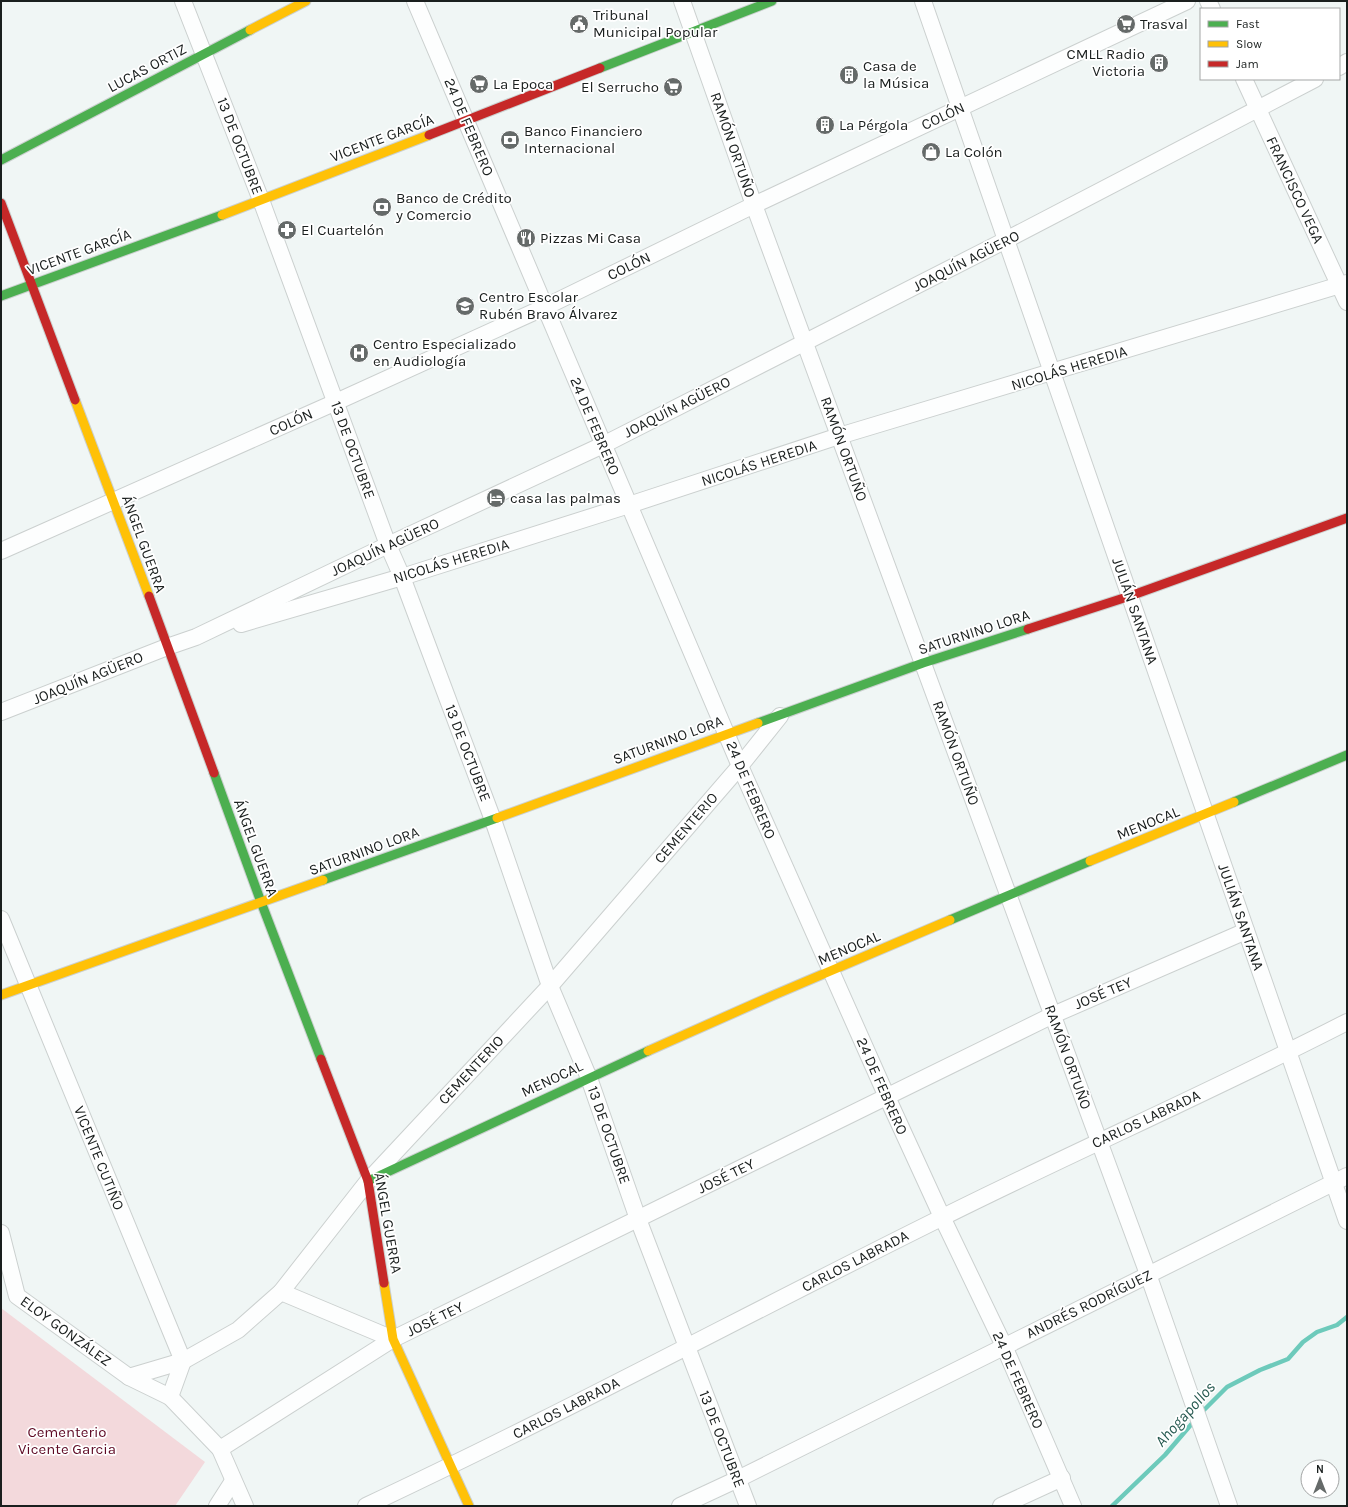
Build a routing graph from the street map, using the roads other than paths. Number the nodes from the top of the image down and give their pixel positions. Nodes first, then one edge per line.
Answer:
1 (183, 1) edge
2 (306, 1) edge
3 (415, 1) edge
4 (682, 1) edge
5 (772, 1) edge
6 (923, 1) edge
7 (1186, 1) edge
8 (693, 32) junction
9 (204, 54) junction
10 (1244, 80) edge
11 (1313, 80) edge
12 (960, 108) junction
13 (1258, 109) junction
14 (466, 121) junction
15 (1, 160) edge
16 (261, 200) junction
17 (1, 203) edge
18 (754, 205) junction
19 (1006, 240) junction
20 (31, 284) junction
21 (1343, 284) edge
22 (1, 296) edge
23 (1347, 302) edge
24 (545, 307) junction
25 (805, 342) junction
26 (1052, 373) junction
27 (336, 402) junction
28 (839, 436) junction
29 (603, 445) junction
30 (114, 502) junction
31 (629, 505) junction
32 (1347, 518) edge
33 (388, 545) junction
34 (1, 551) edge
35 (402, 577) junction
36 (1130, 596) junction
37 (196, 637) junction
38 (167, 647) junction
39 (923, 663) junction
40 (1, 712) edge
41 (780, 716) junction
42 (726, 734) junction
43 (1347, 756) edge
44 (740, 766) junction
45 (1206, 815) junction
46 (493, 820) junction
47 (1008, 895) junction
48 (261, 902) junction
49 (1, 919) edge
50 (1246, 931) junction
51 (830, 971) junction
52 (28, 984) junction
53 (550, 986) junction
54 (1, 994) edge
55 (1053, 1015) junction
56 (1347, 1022) edge
57 (1288, 1053) junction
58 (589, 1078) junction
59 (887, 1097) junction
60 (1100, 1141) junction
61 (1340, 1179) edge
62 (368, 1181) junction
63 (942, 1217) junction
64 (638, 1219) junction
65 (1347, 1221) edge
66 (1, 1233) edge
67 (1148, 1274) junction
68 (281, 1292) junction
69 (393, 1339) junction
70 (1004, 1346) junction
71 (686, 1347) junction
72 (183, 1362) junction
73 (129, 1377) junction
74 (170, 1397) junction
75 (220, 1449) junction
76 (452, 1466) junction
77 (1062, 1478) junction
78 (738, 1479) junction
79 (233, 1481) junction
80 (217, 1506) edge
81 (245, 1506) edge
82 (366, 1506) edge
83 (469, 1506) edge
84 (680, 1506) edge
85 (748, 1506) edge
86 (1001, 1506) edge
87 (1073, 1506) edge
88 (1229, 1506) edge

1 - 9 street, 13 DE OCTUBRE
2 - 9 street, LUCAS ORTIZ
3 - 14 street, 24 DE FEBRERO
4 - 8 street, RAMÓN ORTUÑO
5 - 8 street, VICENTE GARCÍA
6 - 12 street, JULIÁN SANTANA
7 - 12 street, COLÓN
8 - 14 street, VICENTE GARCÍA
8 - 18 street, RAMÓN ORTUÑO
9 - 15 street, LUCAS ORTIZ
9 - 16 street, 13 DE OCTUBRE
10 - 13 street, FRANCISCO VEGA
11 - 13 street, JOAQUÍN AGÜERO
12 - 18 street, COLÓN
12 - 19 street, JULIÁN SANTANA
13 - 19 street, JOAQUÍN AGÜERO
13 - 21 street, FRANCISCO VEGA
14 - 16 street, VICENTE GARCÍA
14 - 24 street, 24 DE FEBRERO
16 - 20 street, VICENTE GARCÍA
16 - 27 street, 13 DE OCTUBRE
17 - 20 street, ÁNGEL GUERRA
18 - 24 street, COLÓN
18 - 25 street, RAMÓN ORTUÑO
19 - 25 street, JOAQUÍN AGÜERO
19 - 26 street, JULIÁN SANTANA
20 - 22 street, VICENTE GARCÍA
20 - 30 street, ÁNGEL GUERRA
21 - 23 street, FRANCISCO VEGA
21 - 26 street, NICOLÁS HEREDIA
24 - 27 street, COLÓN
24 - 29 street, 24 DE FEBRERO
25 - 28 street, RAMÓN ORTUÑO
25 - 29 street, JOAQUÍN AGÜERO
26 - 28 street, NICOLÁS HEREDIA
26 - 36 street, JULIÁN SANTANA
27 - 30 street, COLÓN
27 - 33 street, 13 DE OCTUBRE
28 - 31 street, NICOLÁS HEREDIA
28 - 39 street, RAMÓN ORTUÑO
29 - 31 street, 24 DE FEBRERO
29 - 33 street, JOAQUÍN AGÜERO
30 - 34 street, COLÓN
30 - 38 street, ÁNGEL GUERRA
31 - 35 street, NICOLÁS HEREDIA
31 - 42 street, 24 DE FEBRERO
32 - 36 street, SATURNINO LORA
33 - 35 street, 13 DE OCTUBRE
33 - 37 street, JOAQUÍN AGÜERO
35 - 37 street, NICOLÁS HEREDIA
35 - 46 street, 13 DE OCTUBRE
36 - 39 street, SATURNINO LORA
36 - 45 street, JULIÁN SANTANA
37 - 38 street, JOAQUÍN AGÜERO
38 - 40 street, JOAQUÍN AGÜERO
38 - 48 street, ÁNGEL GUERRA
39 - 41 street, SATURNINO LORA
39 - 47 street, RAMÓN ORTUÑO
41 - 42 street, SATURNINO LORA
41 - 44 street, CEMENTERIO
42 - 44 street, 24 DE FEBRERO
42 - 46 street, SATURNINO LORA
43 - 45 street, MENOCAL
44 - 51 street, 24 DE FEBRERO
44 - 53 street, CEMENTERIO
45 - 47 street, MENOCAL
45 - 50 street, JULIÁN SANTANA
46 - 48 street, SATURNINO LORA
46 - 53 street, 13 DE OCTUBRE
47 - 51 street, MENOCAL
47 - 55 street, RAMÓN ORTUÑO
48 - 52 street, SATURNINO LORA
48 - 62 street, ÁNGEL GUERRA
49 - 52 street, VICENTE CUTIÑO
50 - 55 street, JOSÉ TEY
50 - 57 street, JULIÁN SANTANA
51 - 58 street, MENOCAL
51 - 59 street, 24 DE FEBRERO
52 - 54 street, SATURNINO LORA
52 - 72 street, VICENTE CUTIÑO
53 - 58 street, 13 DE OCTUBRE
53 - 62 street, CEMENTERIO
55 - 59 street, JOSÉ TEY
55 - 60 street, RAMÓN ORTUÑO
56 - 57 street, CARLOS LABRADA
57 - 60 street, CARLOS LABRADA
57 - 61 street, JULIÁN SANTANA
58 - 62 street, MENOCAL
58 - 64 street, 13 DE OCTUBRE
59 - 63 street, 24 DE FEBRERO
59 - 64 street, JOSÉ TEY
60 - 63 street, CARLOS LABRADA
60 - 67 street, RAMÓN ORTUÑO
61 - 65 street, JULIÁN SANTANA
61 - 67 street, ANDRÉS RODRÍGUEZ
62 - 68 street, CEMENTERIO
62 - 69 street, ÁNGEL GUERRA
63 - 70 street, 24 DE FEBRERO
63 - 71 street, CARLOS LABRADA
64 - 69 street, JOSÉ TEY
64 - 71 street, 13 DE OCTUBRE
66 - 73 street, ELOY GONZÁLEZ
67 - 70 street, ANDRÉS RODRÍGUEZ
67 - 88 street, RAMÓN ORTUÑO
68 - 69 street
68 - 72 street, CEMENTERIO
69 - 75 street, JOSÉ TEY
69 - 76 street, ÁNGEL GUERRA
70 - 77 street, 24 DE FEBRERO
70 - 78 street, ANDRÉS RODRÍGUEZ
71 - 76 street, CARLOS LABRADA
71 - 78 street, 13 DE OCTUBRE
72 - 73 street, CEMENTERIO
72 - 74 street
73 - 74 street
74 - 75 street
75 - 79 street
76 - 82 street, CARLOS LABRADA
76 - 83 street, ÁNGEL GUERRA
77 - 86 street
77 - 87 street, 24 DE FEBRERO
78 - 84 street, ANDRÉS RODRÍGUEZ
78 - 85 street, 13 DE OCTUBRE
79 - 80 street
79 - 81 street

